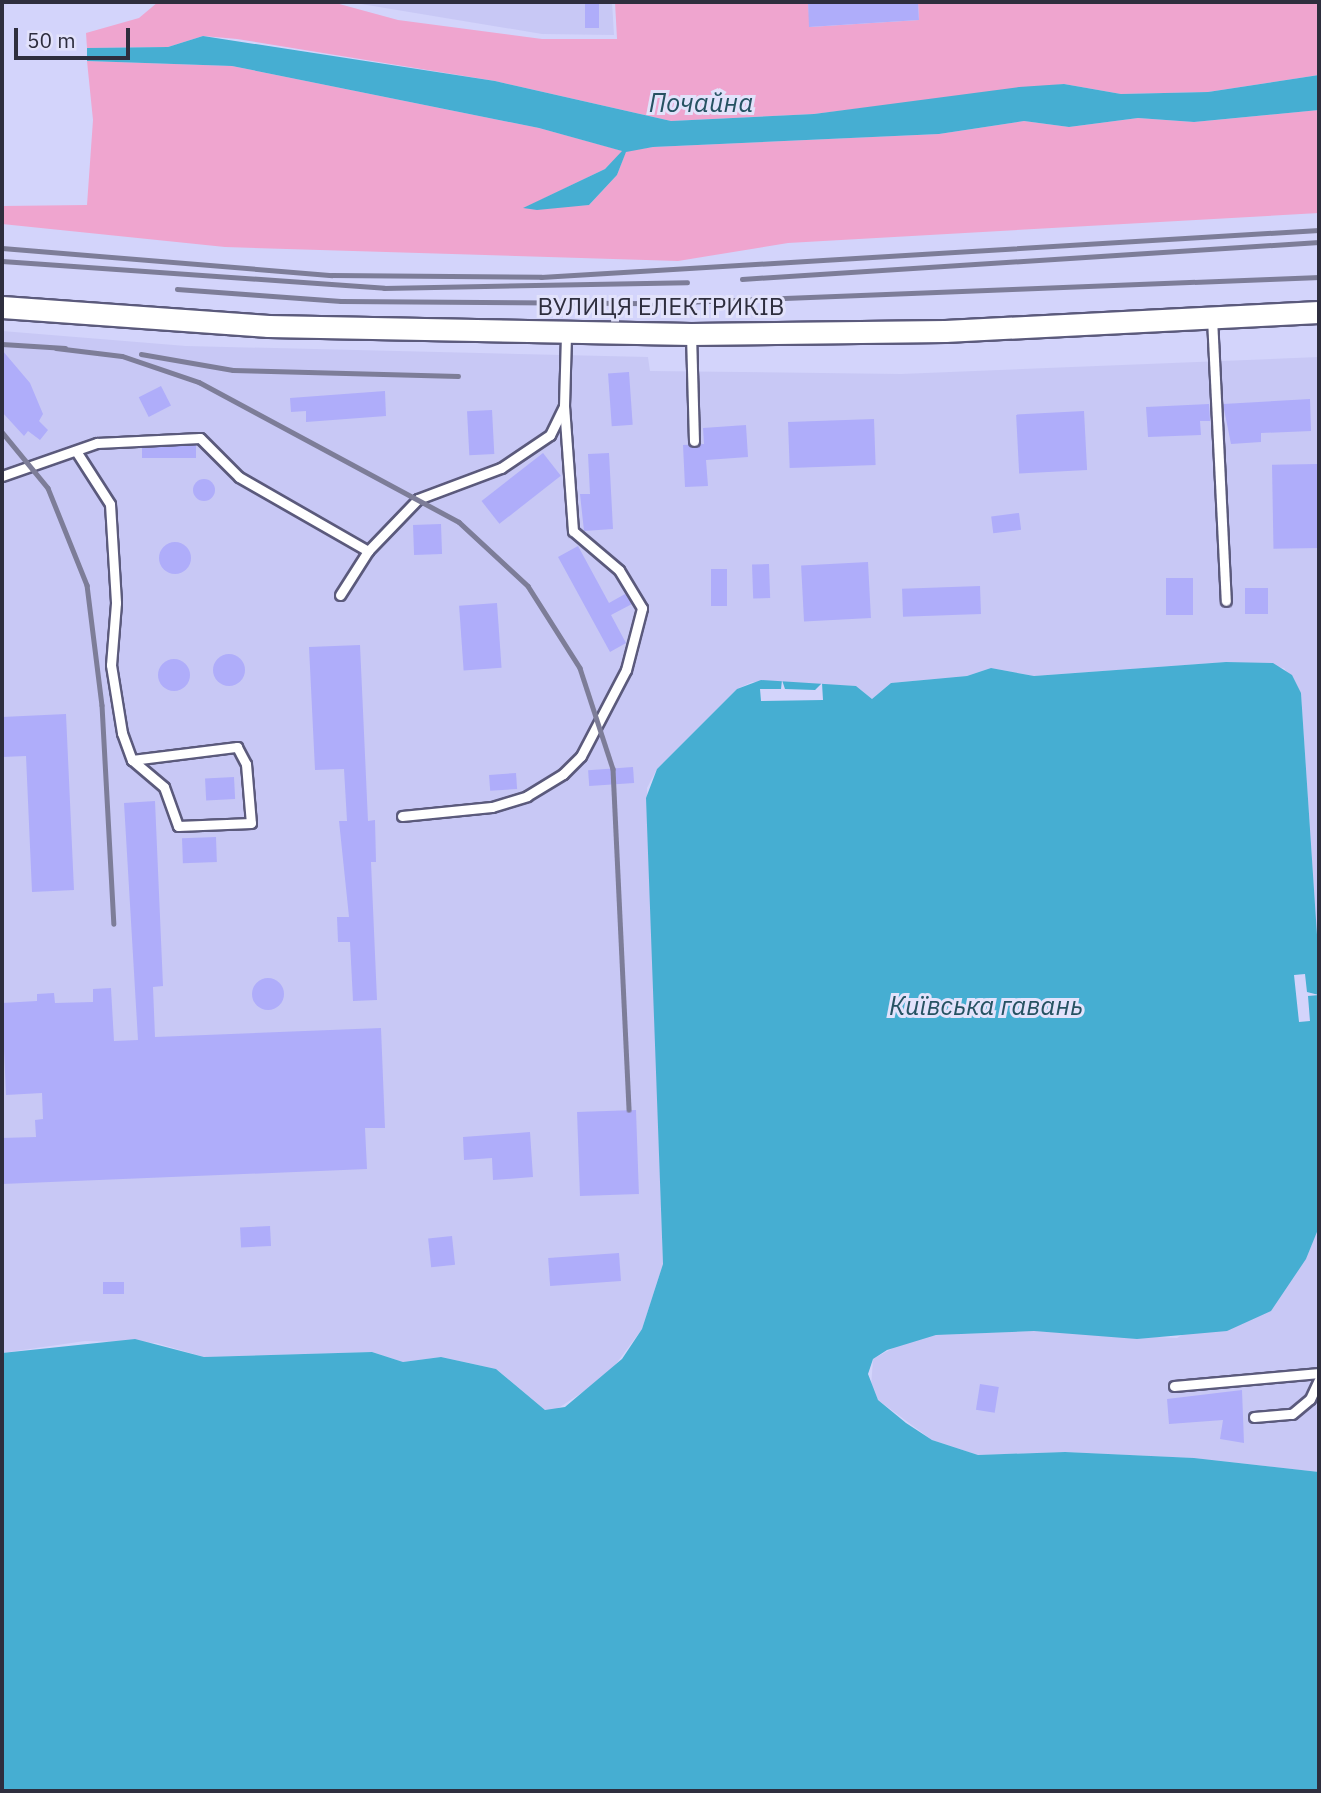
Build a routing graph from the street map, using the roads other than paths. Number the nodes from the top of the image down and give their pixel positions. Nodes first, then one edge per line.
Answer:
1 (2, 307) edge
2 (1319, 312) edge
3 (1212, 318) junction
4 (566, 332) junction
5 (691, 334) junction
6 (564, 406) junction
7 (694, 441) dead end
8 (76, 451) junction
9 (2, 475) edge
10 (368, 551) junction
11 (340, 595) dead end
12 (1226, 601) dead end
13 (132, 760) junction
14 (402, 816) dead end
15 (1319, 1373) edge
16 (1319, 1380) edge
17 (1174, 1386) dead end
18 (1254, 1417) dead end

1 - 4 street, ВУЛИЦЯ ЕЛЕКТРИКІВ
2 - 3 street, ВУЛИЦЯ ЕЛЕКТРИКІВ
3 - 5 street, ВУЛИЦЯ ЕЛЕКТРИКІВ
3 - 12 lane
4 - 5 street, ВУЛИЦЯ ЕЛЕКТРИКІВ
4 - 6 lane
5 - 7 lane
6 - 10 lane
6 - 14 lane
8 - 9 lane
8 - 10 lane
8 - 13 lane
10 - 11 lane
13 - 13 lane
15 - 17 lane
16 - 18 lane

